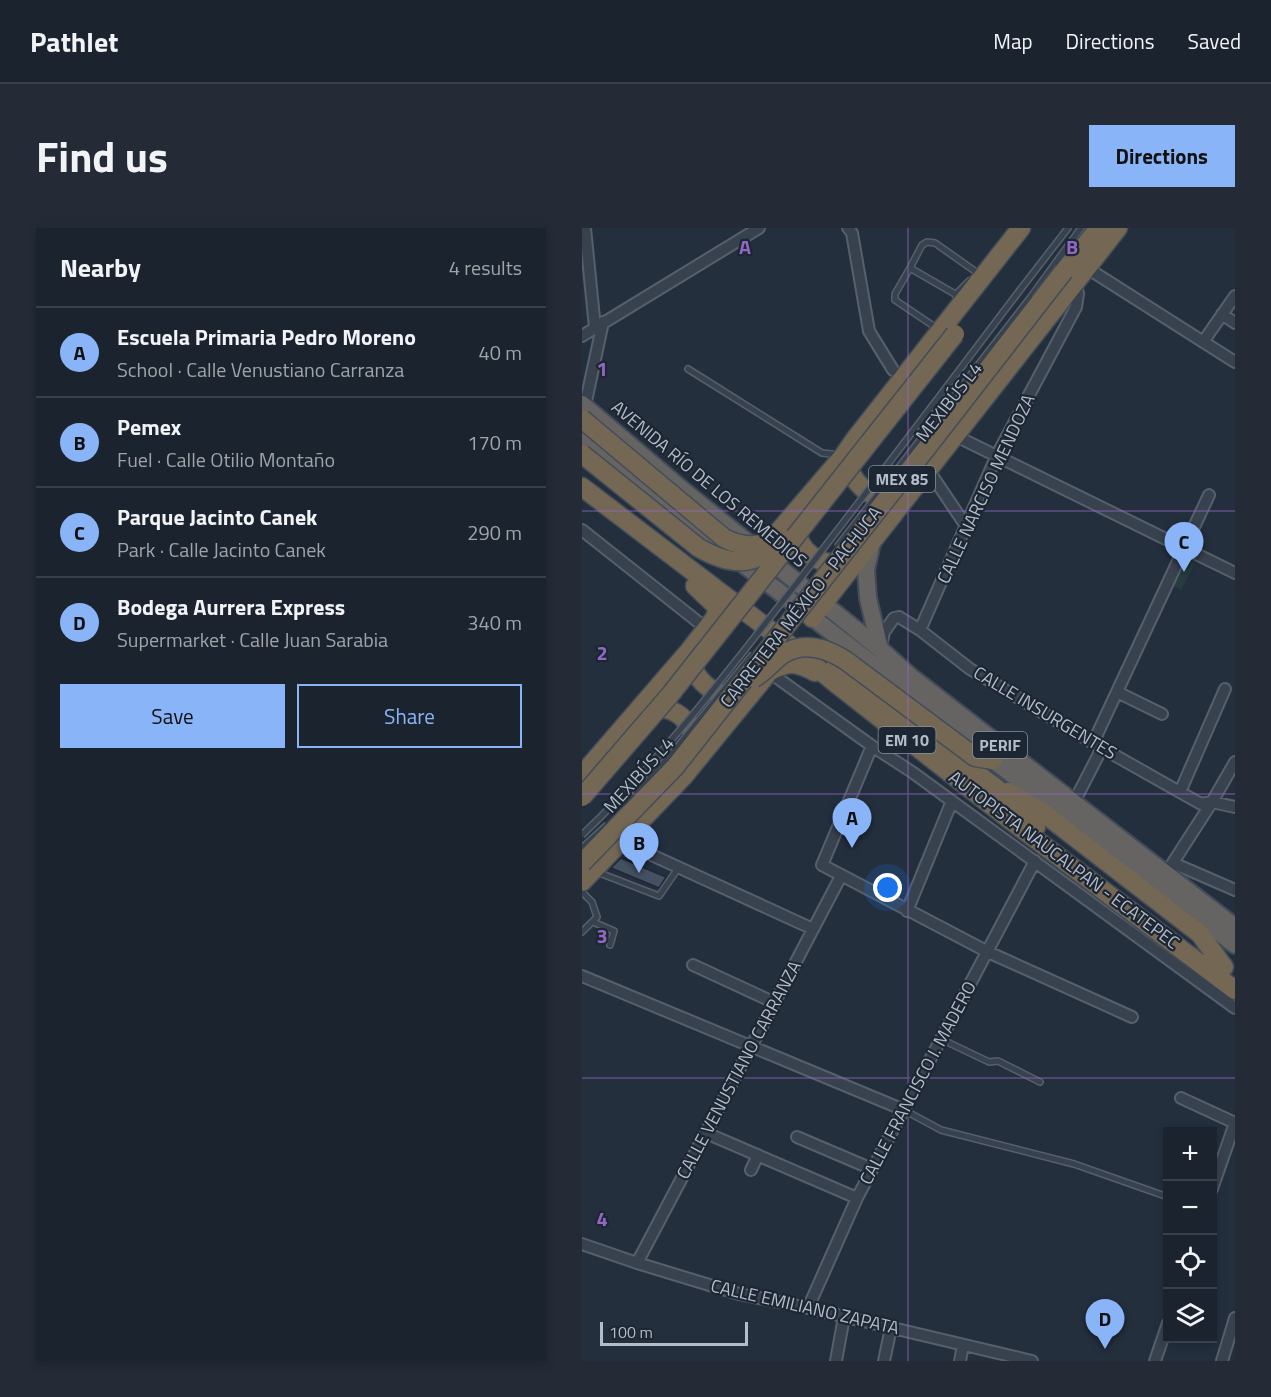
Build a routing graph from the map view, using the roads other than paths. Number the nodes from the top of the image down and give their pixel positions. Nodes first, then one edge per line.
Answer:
1 (585, 228) edge
2 (759, 228) edge
3 (848, 228) edge
4 (1021, 228) edge
5 (1035, 228) edge
6 (1068, 228) edge
7 (1081, 228) edge
8 (1099, 228) edge
9 (1118, 228) edge
10 (910, 268) junction
11 (1087, 268) junction
12 (984, 274) junction
13 (1076, 283) junction
14 (586, 286) edge
15 (955, 294) junction
16 (1235, 296) edge
17 (1222, 314) junction
18 (1235, 323) edge
19 (599, 325) junction
20 (949, 327) junction
21 (582, 336) edge
22 (1203, 342) junction
23 (1235, 362) edge
24 (688, 369) dead end
25 (893, 370) dead end
26 (583, 410) edge
27 (582, 434) edge
28 (962, 439) dead end
29 (582, 454) edge
30 (844, 455) junction
31 (997, 455) junction
32 (929, 471) junction
33 (582, 476) edge
34 (582, 487) edge
35 (1209, 495) dead end
36 (908, 496) junction
37 (826, 497) junction
38 (582, 501) edge
39 (796, 511) junction
40 (966, 526) junction
41 (582, 530) edge
42 (787, 530) junction
43 (873, 538) junction
44 (1183, 548) junction
45 (761, 553) junction
46 (860, 555) junction
47 (748, 567) junction
48 (818, 572) dead end
49 (1235, 573) edge
50 (811, 581) dead end
51 (790, 608) dead end
52 (818, 611) junction
53 (776, 626) dead end
54 (706, 629) junction
55 (920, 630) junction
56 (768, 635) dead end
57 (880, 649) junction
58 (689, 651) junction
59 (754, 653) dead end
60 (769, 672) junction
61 (834, 682) junction
62 (1225, 689) dead end
63 (744, 691) junction
64 (1117, 692) junction
65 (1162, 714) dead end
66 (632, 716) junction
67 (872, 746) junction
68 (1097, 746) junction
69 (993, 760) junction
70 (1235, 762) edge
71 (693, 765) junction
72 (582, 776) edge
73 (1180, 792) junction
74 (582, 797) edge
75 (952, 801) junction
76 (1212, 802) junction
77 (1235, 807) edge
78 (622, 809) dead end
79 (1071, 809) junction
80 (615, 818) dead end
81 (582, 835) edge
82 (621, 841) junction
83 (582, 848) edge
84 (1035, 861) junction
85 (679, 867) junction
86 (1169, 869) junction
87 (586, 872) edge
88 (841, 876) junction
89 (1235, 890) edge
90 (582, 892) edge
91 (907, 911) junction
92 (593, 922) junction
93 (1235, 927) edge
94 (813, 928) junction
95 (582, 932) edge
96 (610, 945) dead end
97 (1235, 945) edge
98 (988, 952) junction
99 (693, 965) dead end
100 (1229, 972) edge
101 (582, 976) edge
102 (1235, 990) edge
103 (773, 1002) junction
104 (1235, 1008) edge
105 (1132, 1017) dead end
106 (942, 1039) junction
107 (752, 1048) junction
108 (1041, 1082) dead end
109 (1180, 1098) dead end
110 (904, 1110) junction
111 (1235, 1123) edge
112 (706, 1133) junction
113 (797, 1137) dead end
114 (758, 1155) junction
115 (873, 1169) junction
116 (751, 1170) dead end
117 (1215, 1181) edge
118 (1163, 1196) edge
119 (857, 1198) junction
120 (582, 1244) edge
121 (637, 1263) junction
122 (808, 1308) junction
123 (844, 1317) junction
124 (1235, 1318) edge
125 (891, 1328) junction
126 (1163, 1336) edge
127 (1232, 1336) edge
128 (963, 1345) junction
129 (1005, 1358) edge
130 (836, 1361) edge
131 (884, 1361) edge
132 (960, 1361) edge
133 (1032, 1361) edge
134 (1155, 1361) edge
135 (1222, 1361) edge

1 - 14 street
2 - 19 street
3 - 25 street
4 - 12 highway
5 - 20 highway, MEX 85
6 - 81 lane, MEXIBÚS L4, bridge
7 - 48 lane, MEXIBÚS L4, bridge
8 - 63 highway, CARRETERA MÉXICO - PACHUCA / MEX 85, bridge
9 - 11 highway
10 - 12 lane
10 - 15 lane
10 - 20 lane
11 - 13 highway
11 - 22 street
12 - 15 lane
12 - 20 highway
13 - 31 street, CALLE NARCISO MENDOZA
13 - 32 highway
14 - 19 street
15 - 20 lane
16 - 17 street
17 - 18 street
17 - 22 street
19 - 21 street
19 - 26 street
20 - 30 highway
20 - 37 highway, MEX 85, bridge
22 - 23 street
24 - 30 lane
26 - 42 highway, bridge
26 - 45 highway, AVENIDA RÍO DE LOS REMEDIOS / PERIF
27 - 47 highway, AVENIDA RÍO DE LOS REMEDIOS / PERIF
28 - 31 street
29 - 42 highway, bridge
30 - 36 highway
30 - 39 highway
31 - 40 street, CALLE NARCISO MENDOZA
31 - 44 street
32 - 36 highway
32 - 40 street
33 - 100 highway, AUTOPISTA NAUCALPAN - ECATEPEC / EM 10
34 - 61 highway, AUTOPISTA NAUCALPAN - ECATEPEC / EM 10
35 - 44 street
36 - 43 highway
37 - 42 highway
37 - 74 highway, MEX 85, bridge
38 - 54 highway
39 - 45 highway
39 - 46 highway
40 - 55 street, CALLE NARCISO MENDOZA
41 - 54 street
43 - 46 highway
43 - 57 highway
44 - 49 street
44 - 64 street
45 - 47 highway
45 - 52 highway, AVENIDA RÍO DE LOS REMEDIOS / PERIF
46 - 52 highway
47 - 52 highway, AVENIDA RÍO DE LOS REMEDIOS / PERIF
50 - 51 lane
52 - 57 highway, AVENIDA RÍO DE LOS REMEDIOS / PERIF
52 - 69 highway, AVENIDA RÍO DE LOS REMEDIOS / PERIF
53 - 56 lane
54 - 58 highway
55 - 57 street, CALLE INSURGENTES
55 - 68 street, CALLE INSURGENTES
57 - 79 highway, AVENIDA RÍO DE LOS REMEDIOS / PERIF
58 - 63 highway
58 - 66 highway
59 - 78 lane, MEXIBÚS L4, bridge
60 - 61 highway
60 - 63 highway
60 - 67 street
61 - 102 highway, AUTOPISTA NAUCALPAN - ECATEPEC / EM 10
62 - 73 street
63 - 69 highway, bridge
63 - 71 highway
63 - 87 highway, CARRETERA MÉXICO - PACHUCA / MEX 85, bridge
64 - 65 street
64 - 68 street
66 - 71 highway
66 - 72 highway
67 - 75 street
67 - 88 street
68 - 73 street, CALLE INSURGENTES
68 - 79 street
69 - 79 highway, AVENIDA RÍO DE LOS REMEDIOS / PERIF
70 - 76 street
71 - 82 highway
73 - 76 street, CALLE INSURGENTES
75 - 84 street
75 - 91 street
76 - 77 street, CALLE INSURGENTES
76 - 86 street
79 - 86 highway, AVENIDA RÍO DE LOS REMEDIOS / PERIF
79 - 97 highway, AVENIDA RÍO DE LOS REMEDIOS / PERIF
80 - 83 lane, MEXIBÚS L4, bridge
82 - 85 street
82 - 87 highway
84 - 98 street, CALLE FRANCISCO I. MADERO
84 - 104 street
85 - 87 lane
85 - 94 street
86 - 89 street
86 - 93 highway, AVENIDA RÍO DE LOS REMEDIOS / PERIF
88 - 91 street
88 - 94 street, CALLE VENUSTIANO CARRANZA
90 - 92 lane
91 - 98 street
92 - 95 lane
92 - 96 lane
94 - 103 street, CALLE VENUSTIANO CARRANZA
98 - 105 street
98 - 106 street, CALLE FRANCISCO I. MADERO
99 - 103 street
101 - 107 street
103 - 107 street, CALLE VENUSTIANO CARRANZA
106 - 108 lane
106 - 110 street, CALLE FRANCISCO I. MADERO
107 - 110 street
107 - 112 street, CALLE VENUSTIANO CARRANZA
109 - 111 street
110 - 115 street, CALLE FRANCISCO I. MADERO
110 - 118 lane
111 - 117 street
112 - 114 street
112 - 121 street, CALLE VENUSTIANO CARRANZA
113 - 115 street
114 - 116 street
114 - 119 street
115 - 119 street, CALLE FRANCISCO I. MADERO
119 - 122 street, CALLE FRANCISCO I. MADERO
120 - 121 street, CALLE EMILIANO ZAPATA
121 - 122 street, CALLE EMILIANO ZAPATA
122 - 123 street, CALLE EMILIANO ZAPATA
123 - 125 street, CALLE EMILIANO ZAPATA
123 - 130 street
124 - 127 street
125 - 128 street, CALLE EMILIANO ZAPATA
125 - 131 street
126 - 134 street
127 - 135 street
128 - 129 street, CALLE EMILIANO ZAPATA
128 - 132 street
129 - 133 street, CALLE EMILIANO ZAPATA

